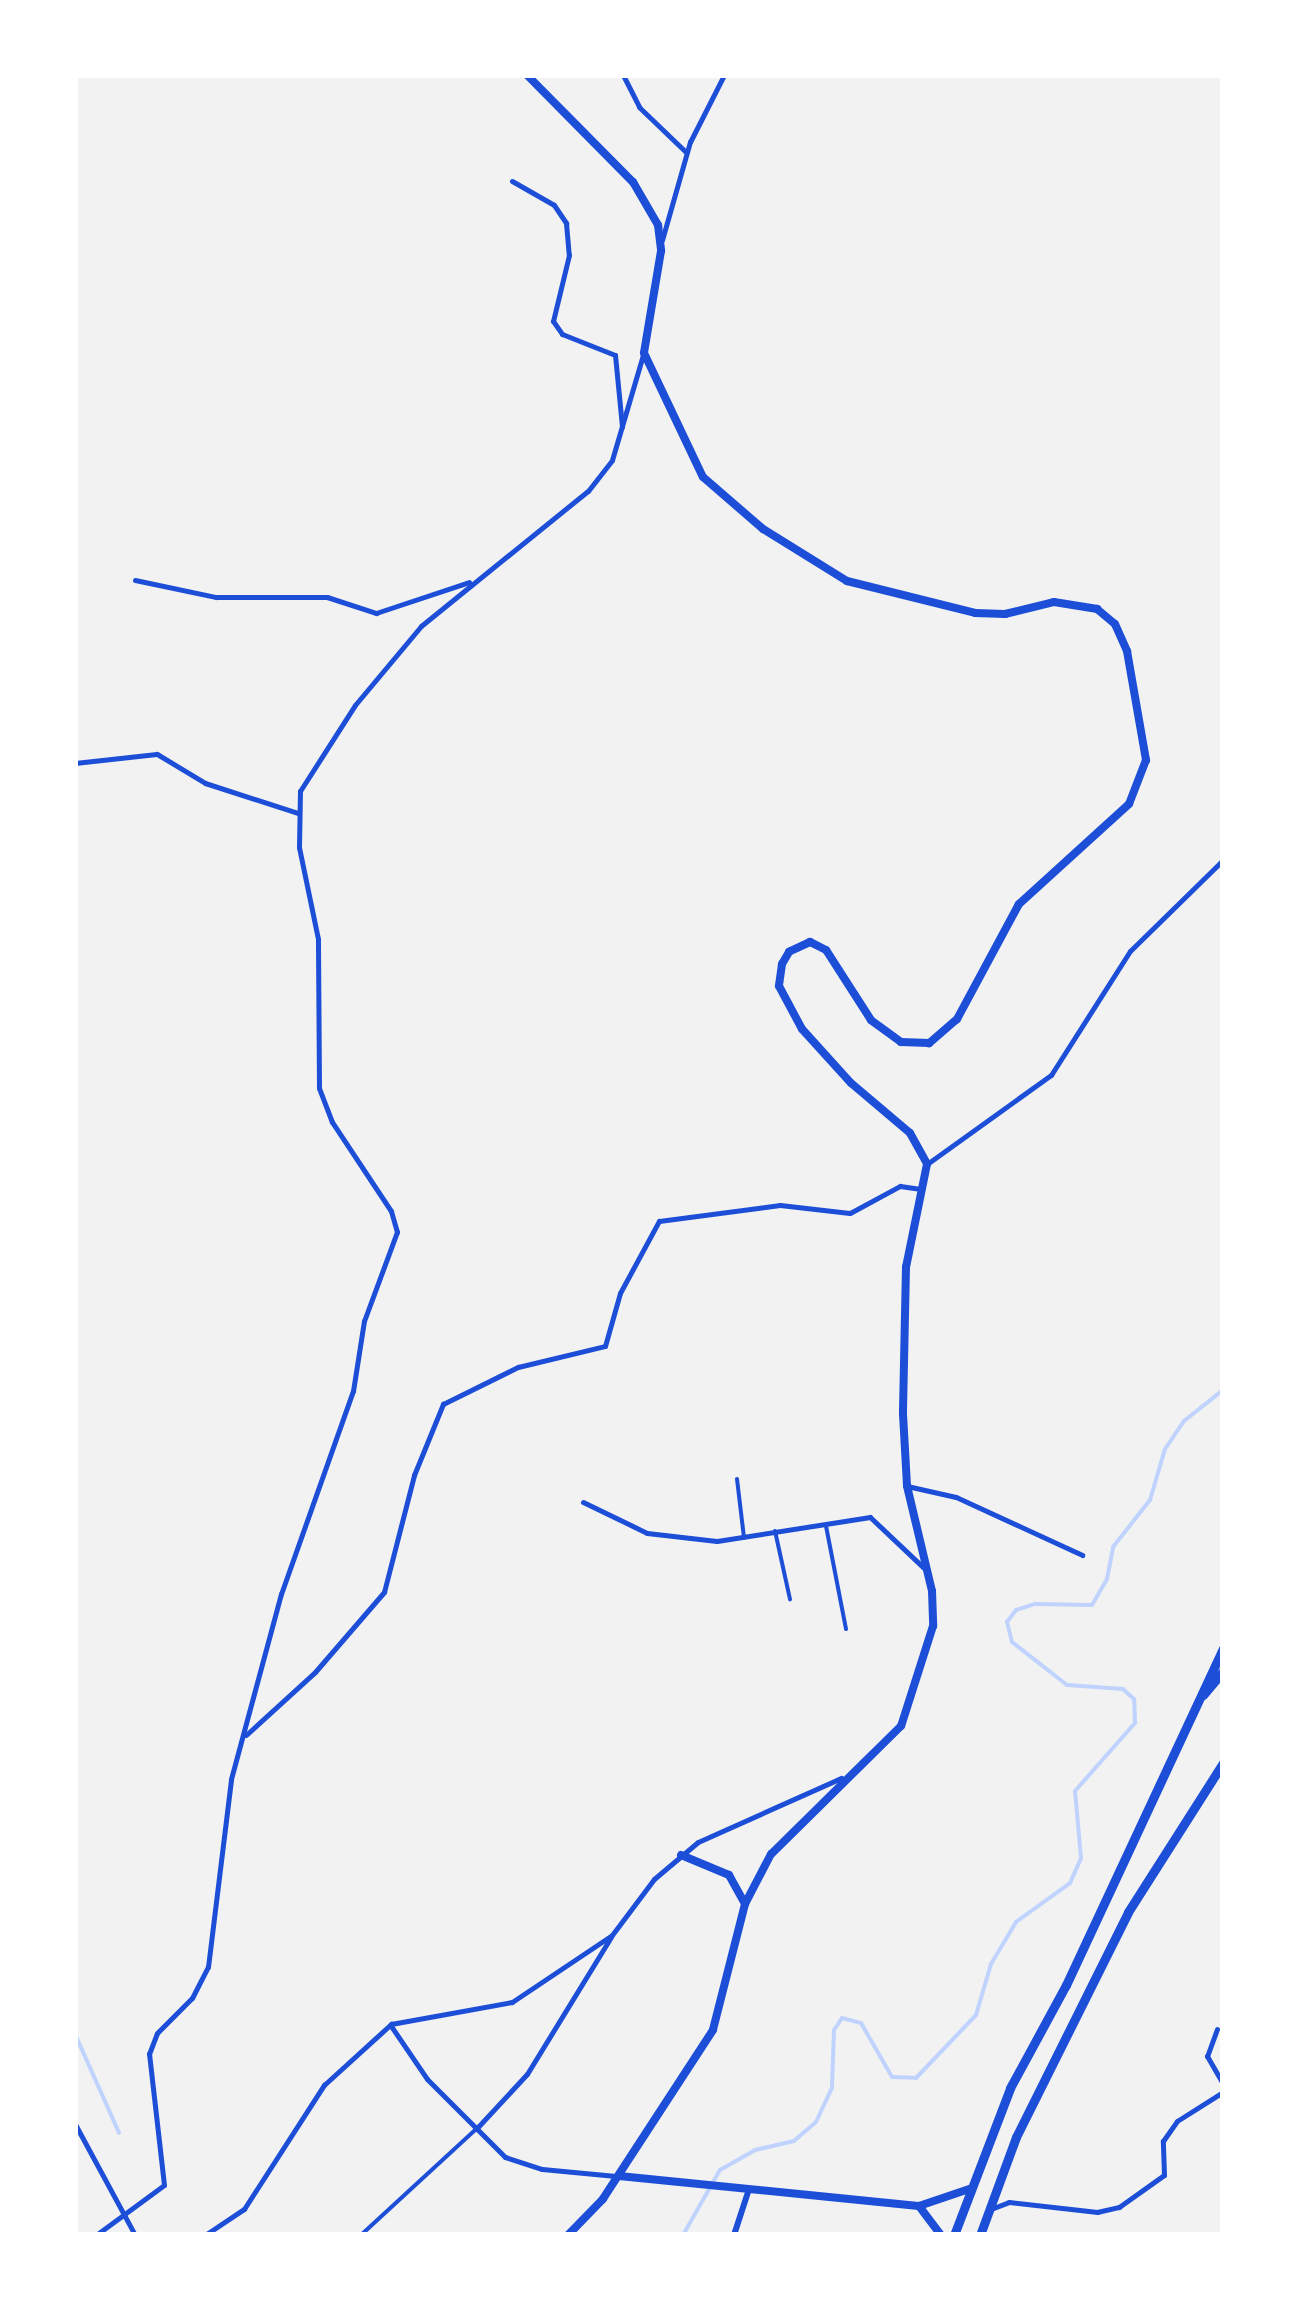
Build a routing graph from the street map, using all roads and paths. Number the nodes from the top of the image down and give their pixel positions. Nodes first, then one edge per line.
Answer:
1 (527, 75) edge
2 (623, 75) edge
3 (724, 75) edge
4 (687, 152) junction
5 (512, 181) dead end
6 (661, 243) junction
7 (644, 352) junction
8 (623, 434) junction
9 (476, 579) junction
10 (135, 580) dead end
11 (75, 762) edge
12 (298, 813) junction
13 (1223, 860) edge
14 (928, 1164) junction
15 (922, 1189) junction
16 (736, 1479) dead end
17 (907, 1486) junction
18 (583, 1502) dead end
19 (825, 1523) junction
20 (775, 1532) junction
21 (744, 1538) junction
22 (1082, 1555) dead end
23 (928, 1572) junction
24 (790, 1599) dead end
25 (846, 1629) dead end
26 (1223, 1648) edge
27 (1223, 1670) edge
28 (1199, 1698) junction
29 (244, 1736) junction
30 (1223, 1763) edge
31 (841, 1778) junction
32 (682, 1855) junction
33 (745, 1904) junction
34 (612, 1935) junction
35 (391, 2024) junction
36 (1216, 2028) dead end
37 (1223, 2084) edge
38 (1223, 2092) edge
39 (75, 2124) edge
40 (476, 2130) junction
41 (620, 2176) junction
42 (750, 2186) junction
43 (968, 2189) junction
44 (919, 2206) junction
45 (986, 2212) junction
46 (126, 2216) junction
47 (96, 2235) edge
48 (135, 2235) edge
49 (205, 2235) edge
50 (361, 2235) edge
51 (568, 2235) edge
52 (734, 2235) edge
53 (941, 2235) edge
54 (954, 2235) edge
55 (980, 2235) edge

1 - 6 main road
2 - 4 street
3 - 4 street
4 - 6 street
5 - 8 street
6 - 7 main road
7 - 8 street
7 - 14 main road
8 - 9 street
9 - 10 street
9 - 12 street
11 - 12 street
12 - 29 street
13 - 14 street
14 - 15 main road
15 - 17 main road
15 - 29 street
16 - 21 street
17 - 22 street
17 - 23 main road
18 - 21 street
19 - 20 street
19 - 23 street
19 - 25 street
20 - 21 street
20 - 24 street
23 - 31 main road
26 - 28 highway
27 - 28 highway
28 - 43 highway
29 - 46 street
30 - 45 highway
31 - 32 street
31 - 33 main road
32 - 33 main road
32 - 34 street
33 - 41 main road
34 - 35 street
34 - 40 street
35 - 40 street
35 - 49 street
36 - 37 street
38 - 45 street
39 - 46 street
40 - 41 street
40 - 50 street
41 - 42 main road
41 - 51 main road
42 - 44 main road
42 - 52 street
43 - 44 main road
43 - 54 highway
44 - 53 main road
45 - 55 highway
46 - 47 street
46 - 48 street

